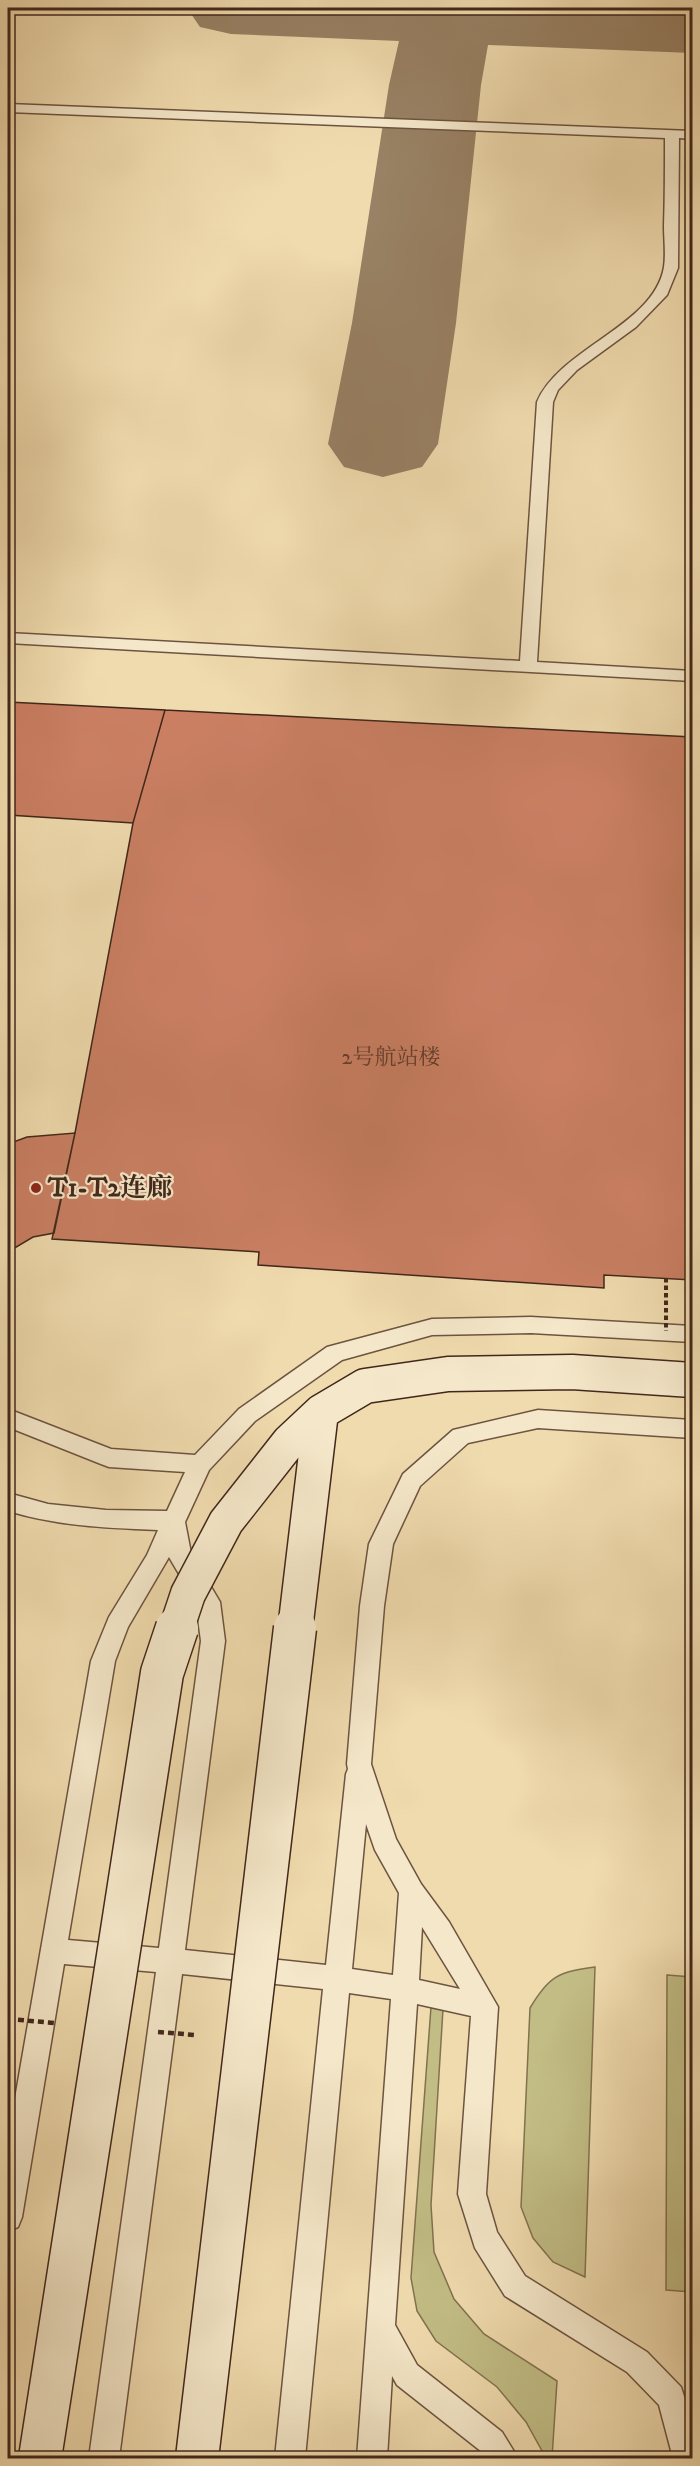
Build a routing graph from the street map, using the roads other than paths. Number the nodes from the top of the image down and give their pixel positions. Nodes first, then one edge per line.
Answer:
1 (8, 108) edge
2 (672, 135) junction
3 (693, 135) edge
4 (8, 638) edge
5 (528, 667) junction
6 (693, 676) edge
7 (693, 1334) edge
8 (693, 1380) edge
9 (321, 1412) junction
10 (8, 1418) edge
11 (693, 1429) edge
12 (200, 1464) junction
13 (8, 1502) edge
14 (173, 1521) junction
15 (359, 1764) junction
16 (412, 1892) junction
17 (53, 1952) junction
18 (171, 1961) junction
19 (338, 1980) junction
20 (405, 1989) junction
21 (484, 2007) junction
22 (8, 2217) edge
23 (380, 2328) junction
24 (693, 2454) edge
25 (40, 2458) edge
26 (104, 2458) edge
27 (197, 2458) edge
28 (290, 2458) edge
29 (372, 2458) edge
30 (503, 2458) edge
31 (689, 2458) edge

1 - 2 lane
2 - 3 lane
2 - 5 lane
4 - 5 lane
5 - 6 lane
7 - 12 lane
8 - 9 main road, bridge
9 - 25 main road, bridge
9 - 27 main road, bridge
10 - 12 lane
11 - 15 lane
12 - 14 lane
13 - 14 lane
14 - 17 lane
14 - 18 lane
15 - 16 lane
15 - 19 lane
16 - 20 lane
16 - 21 lane
17 - 18 lane
17 - 22 lane
18 - 19 lane
18 - 26 lane
19 - 20 lane
19 - 28 lane
20 - 21 lane
20 - 23 lane
21 - 31 lane
23 - 29 lane
23 - 30 lane
24 - 31 lane

